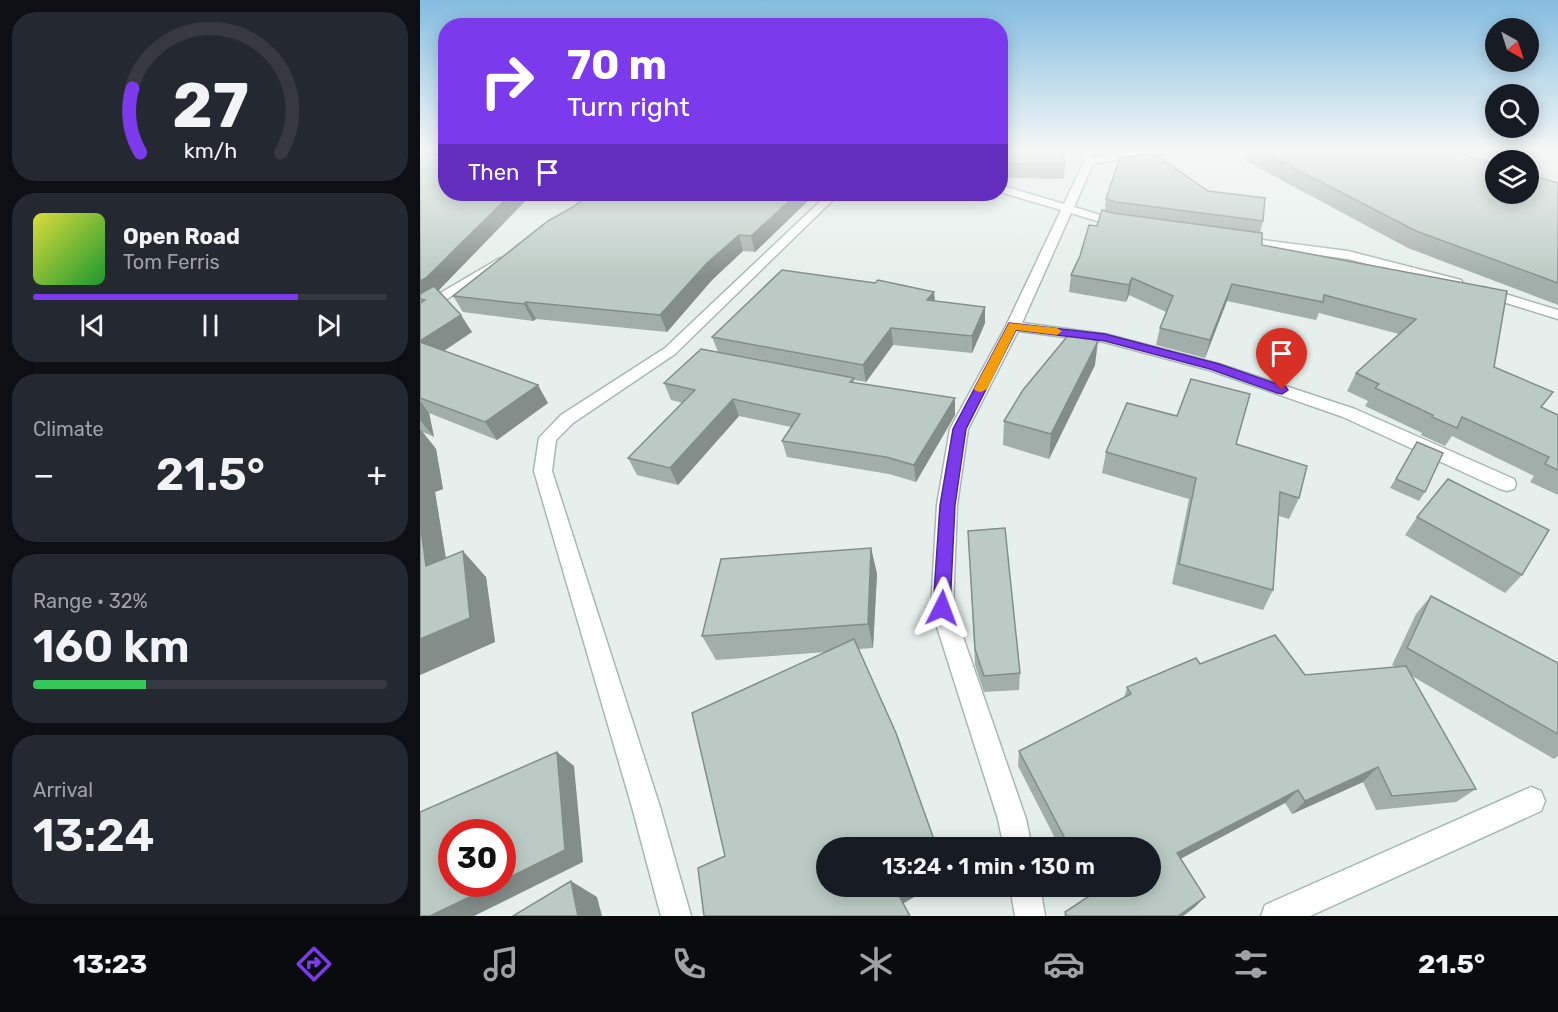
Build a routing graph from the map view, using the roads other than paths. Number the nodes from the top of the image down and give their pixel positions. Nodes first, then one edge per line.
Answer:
1 (1013, 192) edge
2 (1074, 192) edge
3 (827, 201) edge
4 (1068, 207) junction
5 (1132, 226) edge
6 (1223, 239) edge
7 (515, 252) edge
8 (420, 310) edge
9 (1558, 315) edge
10 (1013, 326) junction
11 (670, 351) junction
12 (693, 355) edge
13 (1507, 484) dead end
14 (1531, 801) dead end
15 (1016, 837) edge
16 (1027, 897) edge
17 (676, 916) edge
18 (1030, 916) edge
19 (1276, 916) edge

1 - 4 street
2 - 4 street
3 - 11 street
4 - 5 street
4 - 10 street
6 - 9 street
7 - 8 street
10 - 13 street
10 - 15 street
11 - 12 street
11 - 17 street
14 - 19 street
16 - 18 street

